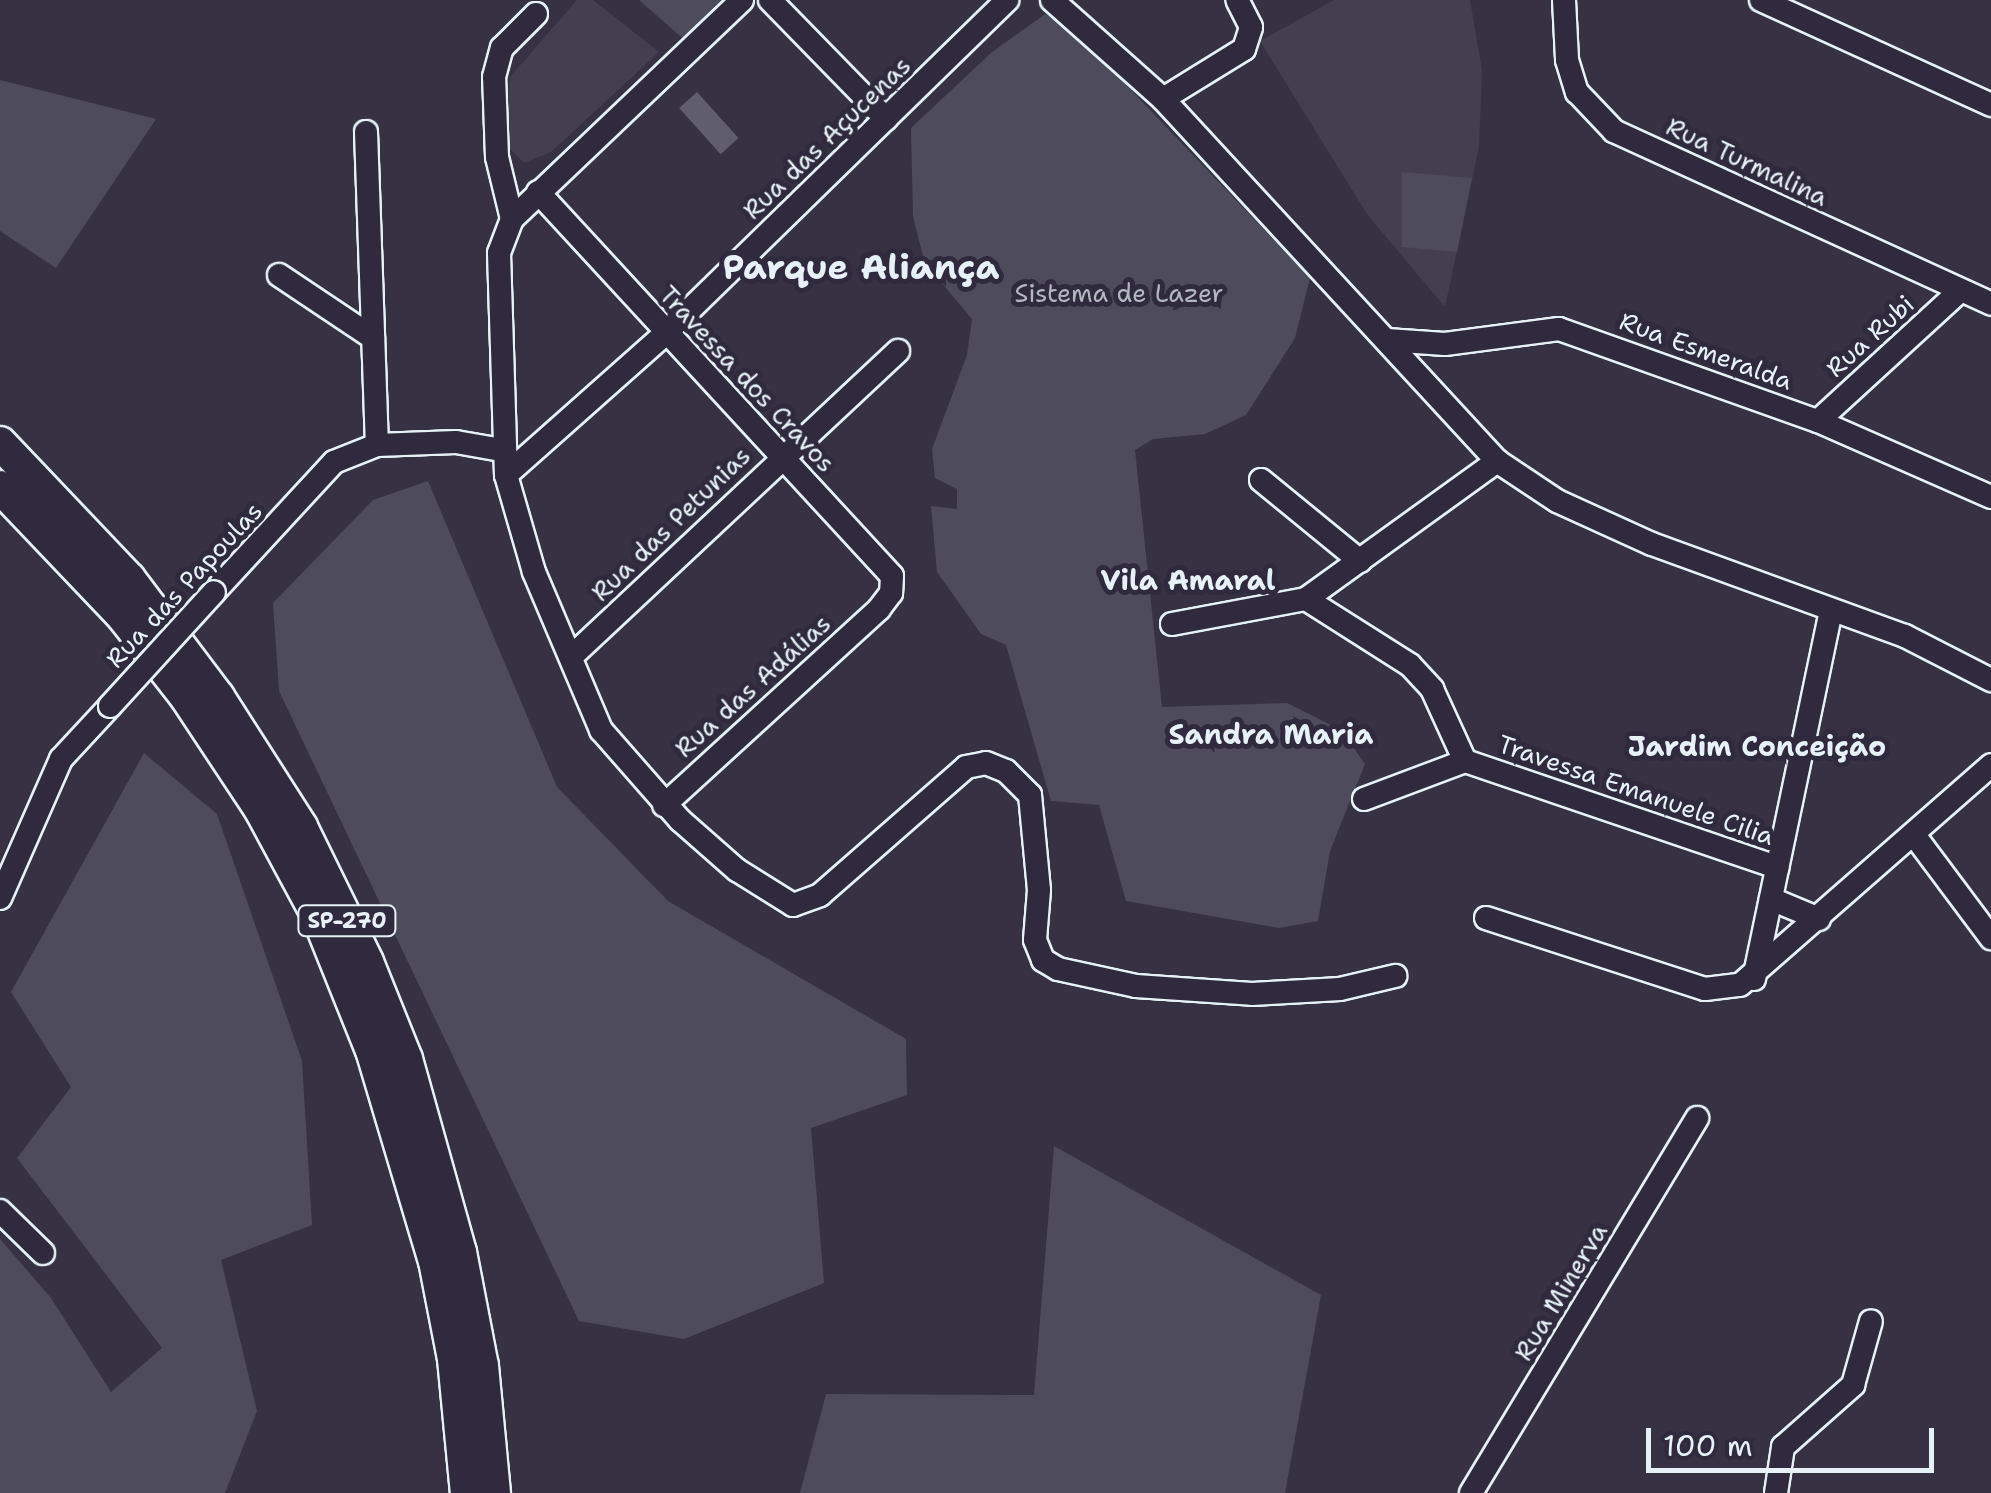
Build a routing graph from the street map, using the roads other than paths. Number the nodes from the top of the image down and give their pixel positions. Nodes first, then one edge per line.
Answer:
1 (742, 0) edge
2 (770, 0) edge
3 (1006, 0) edge
4 (1052, 0) edge
5 (1237, 0) edge
6 (1564, 0) edge
7 (1761, 0) edge
8 (536, 14) dead end
9 (1162, 99) junction
10 (1991, 105) edge
11 (886, 119) junction
12 (366, 132) dead end
13 (538, 192) junction
14 (512, 219) junction
15 (279, 274) dead end
16 (1960, 292) junction
17 (1991, 304) edge
18 (666, 333) junction
19 (373, 338) junction
20 (1388, 340) junction
21 (898, 351) dead end
22 (1818, 421) junction
23 (0, 443) edge
24 (377, 445) junction
25 (502, 450) junction
26 (780, 457) junction
27 (1497, 461) junction
28 (506, 475) junction
29 (1261, 480) dead end
30 (0, 488) edge
31 (1991, 497) edge
32 (1360, 562) junction
33 (1306, 599) junction
34 (880, 608) joint
35 (1831, 612) junction
36 (1172, 624) dead end
37 (571, 658) junction
38 (1991, 680) edge
39 (1466, 761) junction
40 (1991, 765) edge
41 (1364, 799) dead end
42 (664, 804) junction
43 (1914, 835) junction
44 (1778, 867) junction
45 (0, 898) edge
46 (1771, 899) junction
47 (1486, 918) dead end
48 (1819, 919) junction
49 (1991, 938) edge
50 (1396, 976) dead end
51 (1754, 978) junction
52 (1697, 1118) dead end
53 (0, 1211) edge
54 (43, 1253) dead end
55 (1871, 1321) dead end
56 (466, 1493) edge
57 (494, 1493) edge
58 (1472, 1493) edge
59 (1776, 1493) edge

1 - 13 street
2 - 11 street
3 - 11 street, Rua das Açucenas
4 - 9 street
5 - 9 street
6 - 16 street, Rua Turmalina
7 - 10 street
8 - 14 street
9 - 20 street
11 - 18 street, Rua das Açucenas
12 - 19 street
13 - 14 street
13 - 18 street, Travessa dos Cravos
14 - 25 street
15 - 19 street
16 - 17 street, Rua Turmalina
16 - 22 street, Rua Rubi
18 - 26 street, Travessa dos Cravos
18 - 28 street, Rua das Açucenas
19 - 24 street
20 - 22 street, Rua Esmeralda
20 - 27 street
21 - 26 street, Rua das Petunias
22 - 31 street, Rua Esmeralda
23 - 57 highway, SP-270
24 - 25 street, Rua das Papoulas
24 - 45 street, Rua das Papoulas, bridge
25 - 28 street
26 - 34 street, Travessa dos Cravos
26 - 37 street, Rua das Petunias
27 - 32 street
27 - 35 street
28 - 37 street
29 - 32 street
30 - 56 highway, SP-270
32 - 33 street
33 - 36 street
33 - 39 street
34 - 42 street, Rua das Adálias
35 - 38 street
35 - 44 street
37 - 42 street
39 - 41 street, Travessa Emanuele Cilia
39 - 44 street, Travessa Emanuele Cilia
40 - 43 street
42 - 50 street
43 - 48 street
43 - 49 street
44 - 46 street
46 - 48 street
46 - 51 street
47 - 51 street
48 - 51 street
52 - 58 street, Rua Minerva
53 - 54 street
55 - 59 street

